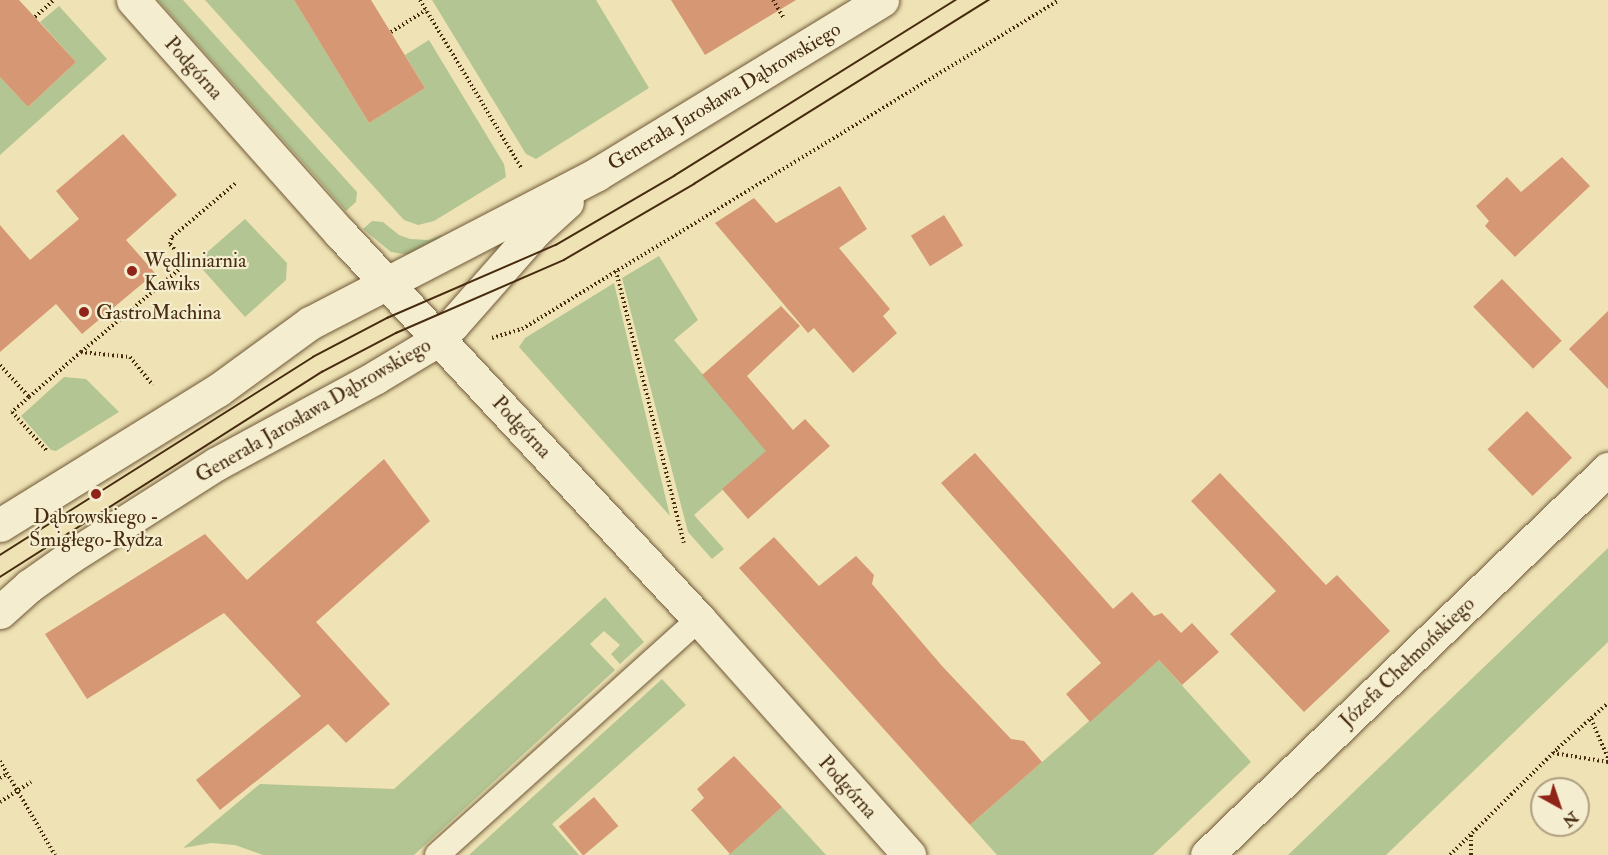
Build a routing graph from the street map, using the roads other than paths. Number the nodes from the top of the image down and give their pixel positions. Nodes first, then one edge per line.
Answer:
1 (133, 0) edge
2 (882, 0) edge
3 (597, 174) junction
4 (388, 283) junction
5 (439, 336) junction
6 (1608, 469) edge
7 (0, 525) edge
8 (0, 612) edge
9 (699, 619) junction
10 (437, 855) edge
11 (909, 855) edge
12 (1206, 855) edge

1 - 4 street, Podgórna
2 - 3 street, Generała Jarosława Dąbrowskiego
3 - 4 street, Generała Jarosława Dąbrowskiego
3 - 5 street, Generała Jarosława Dąbrowskiego
4 - 5 street, Podgórna
4 - 7 street, Generała Jarosława Dąbrowskiego
5 - 8 street, Generała Jarosława Dąbrowskiego
5 - 9 street, Podgórna
6 - 12 street, Józefa Chełmońskiego
9 - 10 lane
9 - 11 street, Podgórna

